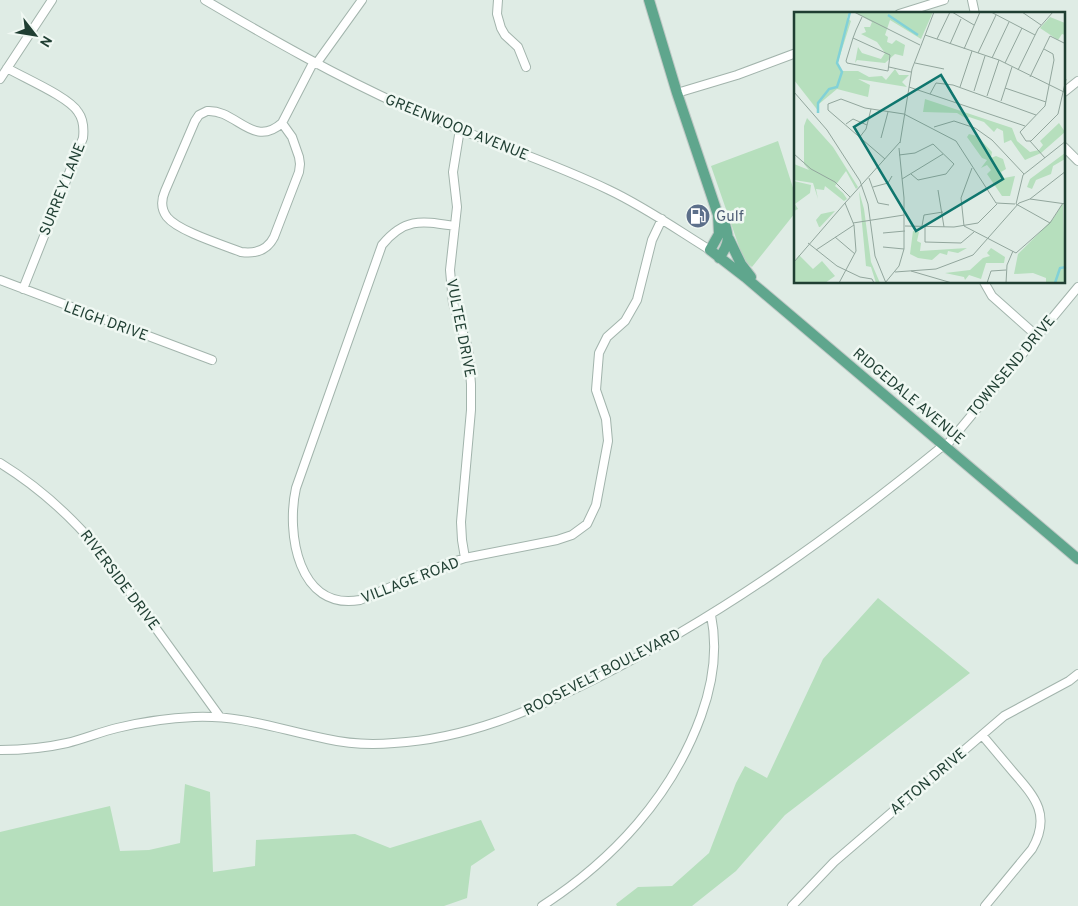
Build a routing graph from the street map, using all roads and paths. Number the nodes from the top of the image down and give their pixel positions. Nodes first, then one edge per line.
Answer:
1 (52, 0) edge
2 (205, 0) edge
3 (362, 0) edge
4 (498, 0) edge
5 (649, 0) edge
6 (944, 0) edge
7 (905, 12) edge
8 (794, 55) edge
9 (314, 64) junction
10 (526, 67) dead end
11 (7, 68) junction
12 (0, 79) edge
13 (1078, 81) edge
14 (1066, 90) edge
15 (677, 93) junction
16 (282, 122) junction
17 (460, 129) junction
18 (1066, 149) edge
19 (1078, 161) edge
20 (718, 215) junction
21 (662, 219) junction
22 (455, 226) junction
23 (729, 239) junction
24 (710, 250) junction
25 (719, 258) junction
26 (0, 280) edge
27 (985, 284) edge
28 (754, 285) junction
29 (1078, 287) edge
30 (22, 289) junction
31 (1037, 336) junction
32 (212, 360) dead end
33 (945, 446) junction
34 (0, 463) edge
35 (466, 558) junction
36 (1078, 559) edge
37 (711, 614) junction
38 (1078, 674) edge
39 (220, 717) junction
40 (982, 735) junction
41 (0, 750) edge
42 (542, 906) edge
43 (792, 906) edge
44 (985, 906) edge

1 - 11 street
2 - 9 street, GREENWOOD AVENUE
3 - 9 street
4 - 10 street
5 - 15 main road
6 - 7 street
8 - 15 street
9 - 16 street
9 - 17 street, GREENWOOD AVENUE
11 - 12 street
11 - 30 street, SURREY LANE
13 - 14 street
15 - 20 main road
16 - 16 street
17 - 21 street, GREENWOOD AVENUE
17 - 22 street, VULTEE DRIVE
18 - 19 street
20 - 23 main road
20 - 24 main road
21 - 24 street, GREENWOOD AVENUE
21 - 35 street, VILLAGE ROAD
22 - 35 street, VULTEE DRIVE
22 - 35 street, VILLAGE ROAD
23 - 25 main road
23 - 28 main road
24 - 25 main road, RIDGEDALE AVENUE
25 - 28 main road, RIDGEDALE AVENUE
26 - 30 street, LEIGH DRIVE
27 - 31 street
28 - 33 main road, RIDGEDALE AVENUE
29 - 31 street, TOWNSEND DRIVE
30 - 32 street, LEIGH DRIVE
31 - 33 street, TOWNSEND DRIVE
33 - 36 main road, RIDGEDALE AVENUE
33 - 37 street, ROOSEVELT BOULEVARD
34 - 39 street, RIVERSIDE DRIVE
37 - 39 street, ROOSEVELT BOULEVARD
37 - 42 street
38 - 40 street, AFTON DRIVE
39 - 41 street, ROOSEVELT BOULEVARD
40 - 43 street, AFTON DRIVE
40 - 44 street

